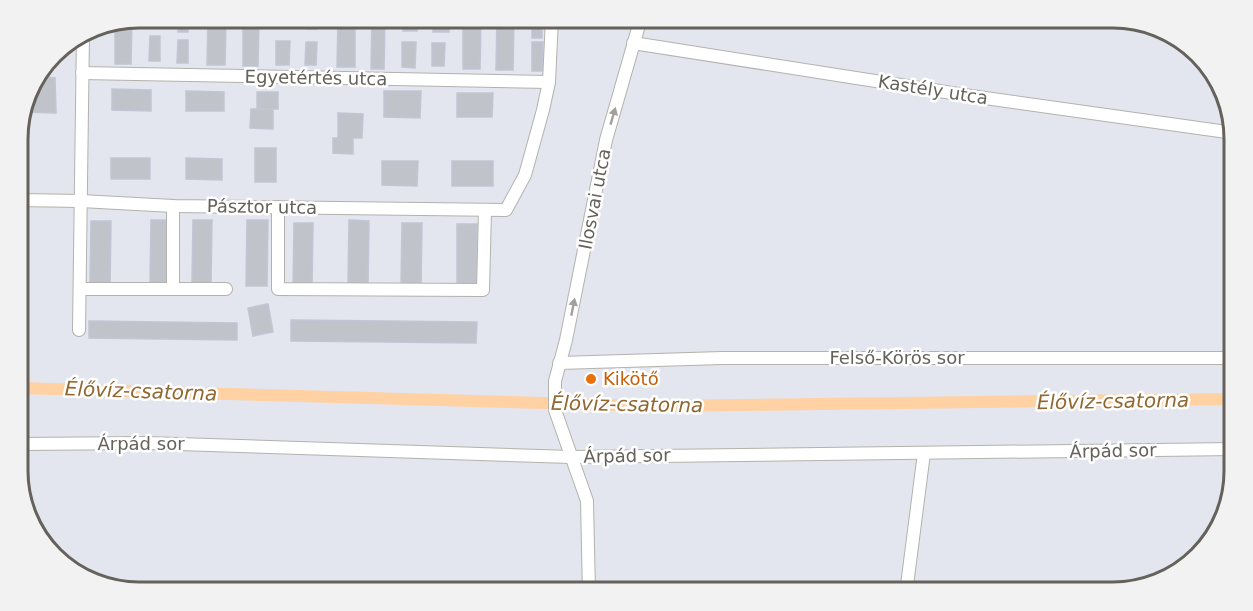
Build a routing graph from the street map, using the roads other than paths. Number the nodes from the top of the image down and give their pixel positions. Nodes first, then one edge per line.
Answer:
1 (638, 28) edge
2 (552, 29) edge
3 (633, 43) junction
4 (83, 44) edge
5 (82, 73) junction
6 (549, 82) junction
7 (1224, 132) edge
8 (29, 200) edge
9 (81, 201) junction
10 (174, 206) junction
11 (278, 207) junction
12 (485, 210) junction
13 (80, 289) junction
14 (173, 289) junction
15 (226, 289) dead end
16 (80, 330) dead end
17 (1224, 358) edge
18 (559, 363) junction
19 (28, 444) edge
20 (1224, 449) edge
21 (924, 453) junction
22 (572, 457) junction
23 (589, 582) edge
24 (907, 582) edge

1 - 3 street, Ilosvai utca
2 - 6 street
3 - 7 street, Kastély utca
18 -> 3 street, Ilosvai utca
4 - 5 street
5 - 6 street, Egyetértés utca
5 - 9 street
6 - 12 street, Pásztor utca
8 - 9 street, Pásztor utca
9 - 10 street, Pásztor utca
9 - 13 street
10 - 11 street, Pásztor utca
10 - 14 street
11 - 12 street, Pásztor utca
11 - 12 street
13 - 14 street
13 - 16 street
14 - 15 street
17 - 18 street, Felső-Körös sor
18 - 22 street, Ilosvai utca
19 - 22 street, Árpád sor
20 - 21 street, Árpád sor
21 - 22 street, Árpád sor
21 - 24 street
22 - 23 street, Ilosvai utca

